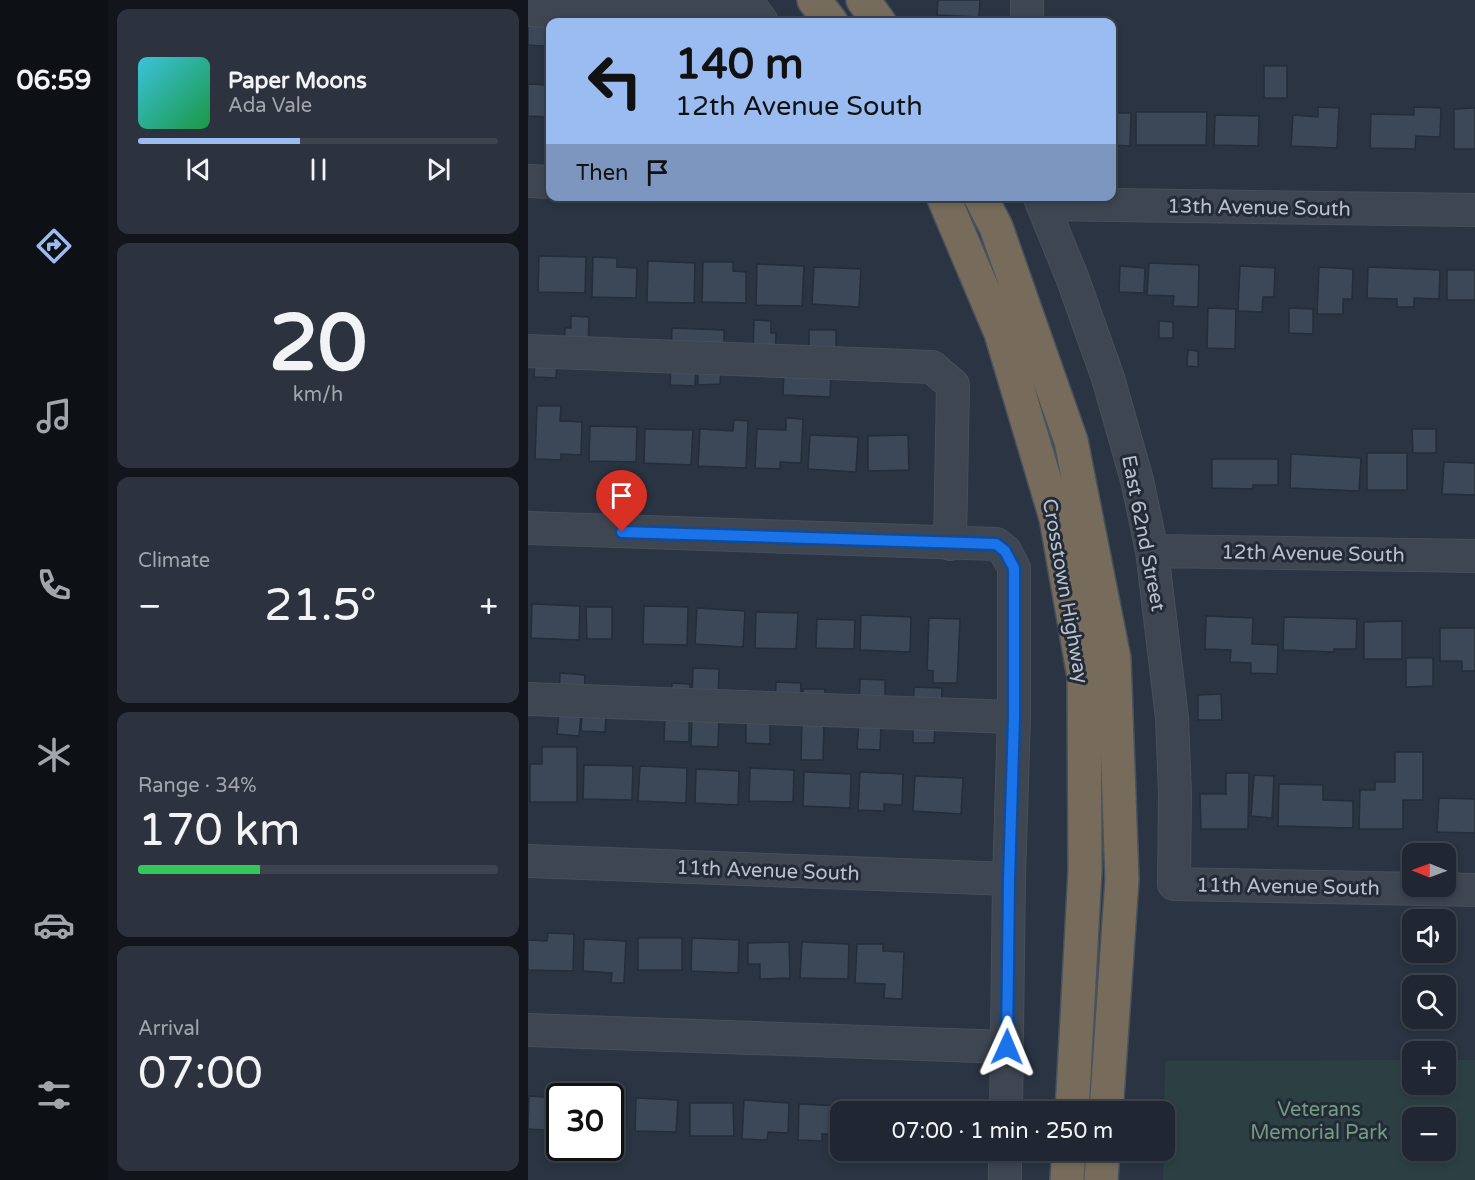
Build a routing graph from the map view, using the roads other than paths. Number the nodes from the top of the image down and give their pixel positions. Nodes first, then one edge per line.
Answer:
1 (733, 0) edge
2 (746, 0) edge
3 (814, 0) edge
4 (863, 0) edge
5 (1027, 0) edge
6 (528, 10) edge
7 (759, 18) edge
8 (828, 18) edge
9 (876, 18) edge
10 (1027, 18) edge
11 (528, 181) edge
12 (546, 182) edge
13 (945, 201) edge
14 (982, 201) edge
15 (1041, 201) edge
16 (1084, 201) edge
17 (1475, 210) edge
18 (528, 351) edge
19 (528, 528) edge
20 (950, 544) junction
21 (1152, 551) junction
22 (1475, 556) edge
23 (528, 699) edge
24 (1014, 717) junction
25 (528, 861) edge
26 (1009, 879) junction
27 (1174, 884) joint
28 (1475, 890) edge
29 (528, 1030) edge
30 (1007, 1047) junction
31 (1006, 1101) edge
32 (1073, 1101) edge
33 (1107, 1101) edge
34 (1005, 1161) edge
35 (1068, 1161) edge
36 (1102, 1161) edge
37 (1005, 1180) edge
38 (1067, 1180) edge
39 (1101, 1180) edge

1 - 6 street
2 - 7 street
3 - 8 highway
4 - 9 highway
5 - 10 street
11 - 12 street
13 - 32 highway, Crosstown Highway
14 - 33 highway, Crosstown Highway
15 - 21 street, East 62nd Street
16 - 17 street, 13th Avenue South
18 - 20 street
19 - 20 street
20 - 24 street
21 - 22 street, 12th Avenue South
21 - 27 street, East 62nd Street
23 - 24 street
24 - 26 street
25 - 26 street, 11th Avenue South
26 - 30 street
27 - 28 street, 11th Avenue South
29 - 30 street
30 - 31 street
34 - 37 street
35 - 38 highway
36 - 39 highway

